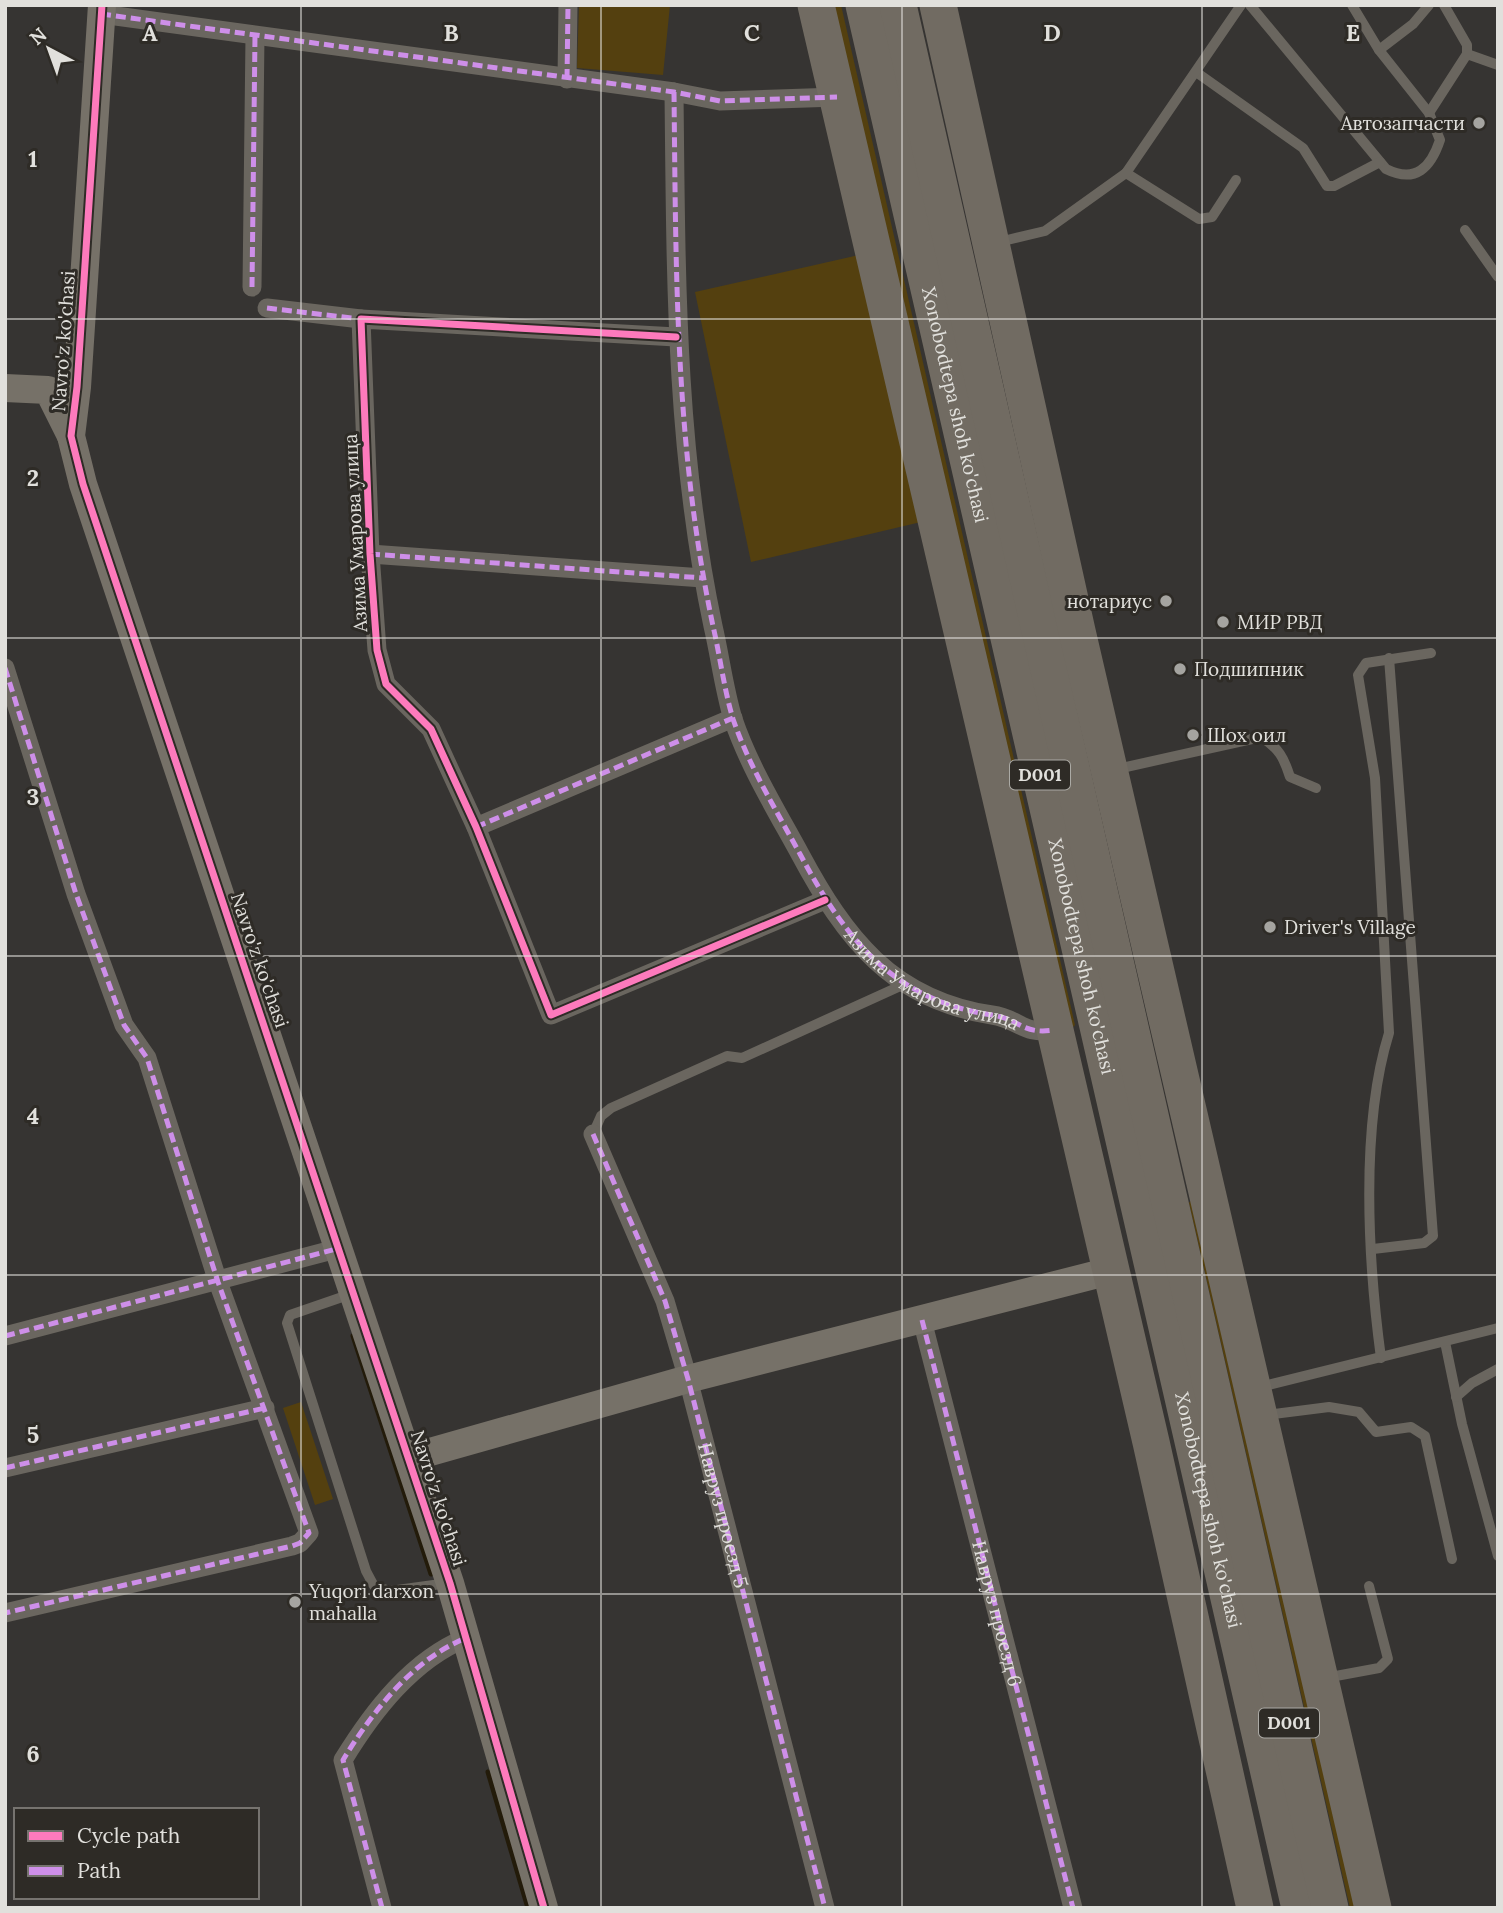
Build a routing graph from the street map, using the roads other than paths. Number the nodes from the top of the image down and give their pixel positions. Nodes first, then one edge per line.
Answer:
1 (568, 5) edge
2 (816, 5) edge
3 (864, 5) edge
4 (898, 5) edge
5 (938, 5) edge
6 (1241, 5) edge
7 (1250, 5) edge
8 (1352, 5) edge
9 (1429, 5) edge
10 (1444, 5) edge
11 (102, 10) edge
12 (255, 36) junction
13 (1379, 50) junction
14 (1467, 54) junction
15 (1498, 65) edge
16 (1196, 72) junction
17 (567, 79) junction
18 (674, 92) junction
19 (837, 97) junction
20 (1429, 113) junction
21 (1380, 162) junction
22 (1126, 173) junction
23 (1236, 180) dead end
24 (1465, 230) dead end
25 (992, 243) junction
26 (1498, 277) edge
27 (252, 287) dead end
28 (267, 308) dead end
29 (361, 319) junction
30 (676, 337) junction
31 (78, 387) junction
32 (5, 388) edge
33 (48, 390) junction
34 (71, 436) junction
35 (370, 554) junction
36 (703, 578) junction
37 (1431, 653) dead end
38 (1389, 658) junction
39 (5, 668) edge
40 (733, 718) junction
41 (1114, 788) junction
42 (1316, 788) dead end
43 (476, 827) junction
44 (1094, 864) junction
45 (825, 900) junction
46 (908, 983) junction
47 (1094, 1011) junction
48 (1058, 1046) junction
49 (593, 1134) joint
50 (1199, 1156) junction
51 (1176, 1224) junction
52 (340, 1248) junction
53 (1373, 1249) junction
54 (1110, 1271) junction
55 (218, 1282) junction
56 (355, 1293) junction
57 (922, 1320) junction
58 (1498, 1328) edge
59 (5, 1336) edge
60 (1445, 1342) junction
61 (1381, 1357) junction
62 (1498, 1369) edge
63 (688, 1379) junction
64 (1456, 1397) junction
65 (1256, 1403) junction
66 (265, 1408) junction
67 (409, 1458) junction
68 (5, 1468) edge
69 (1232, 1541) junction
70 (1498, 1556) edge
71 (1452, 1559) dead end
72 (450, 1583) junction
73 (1369, 1586) dead end
74 (5, 1613) edge
75 (466, 1638) junction
76 (1321, 1679) junction
77 (1281, 1825) junction
78 (1253, 1898) edge
79 (382, 1908) edge
80 (544, 1908) edge
81 (825, 1908) edge
82 (1073, 1908) edge
83 (1300, 1908) edge
84 (1330, 1908) edge
85 (1373, 1908) edge

1 - 17 street
2 - 19 highway
3 - 47 highway, Xonobodtepa shoh ko'chasi / D001
4 - 44 highway, Xonobodtepa shoh ko'chasi / D001
5 - 25 highway
6 - 16 lane
7 - 21 lane
8 - 13 lane
9 - 13 lane
10 - 14 lane
11 - 12 street
11 - 31 street, Navro'z ko'chasi
12 - 17 street
12 - 27 street
13 - 20 lane
14 - 15 lane
14 - 20 lane
16 - 21 lane
16 - 22 lane
17 - 18 street
18 - 19 street
18 - 30 street, Азима Умарова улица
19 - 48 highway
20 - 21 lane
22 - 23 lane
22 - 25 lane
24 - 26 lane
25 - 41 highway
28 - 29 street
29 - 30 street
29 - 35 street, Азима Умарова улица
30 - 36 street, Азима Умарова улица
31 - 33 street
31 - 34 street, Navro'z ko'chasi
32 - 33 street
33 - 34 street
34 - 52 street, Navro'z ko'chasi
35 - 36 street, Азима Умарова улица
35 - 43 street, Азима Умарова улица
36 - 40 street, Азима Умарова улица
37 - 38 lane
38 - 53 lane
38 - 53 lane
39 - 55 street
40 - 43 street
40 - 45 street, Азима Умарова улица
41 - 42 lane
41 - 44 highway
41 - 50 highway
43 - 45 street, Азима Умарова улица
44 - 51 highway, Xonobodtepa shoh ko'chasi / D001
45 - 46 street, Азима Умарова улица
46 - 48 street, Азима Умарова улица
46 - 49 lane
47 - 48 highway
47 - 69 highway, Xonobodtepa shoh ko'chasi / D001
48 - 54 highway
49 - 63 street, Навруз проезд 5
50 - 51 highway
50 - 65 highway
51 - 69 highway, Xonobodtepa shoh ko'chasi / D001
52 - 55 street
52 - 56 street, Navro'z ko'chasi
53 - 61 lane
54 - 57 street
54 - 78 highway
55 - 59 street
55 - 66 street
56 - 67 street, Navro'z ko'chasi
56 - 72 lane
57 - 63 street
57 - 82 street, Навруз проезд 6
58 - 60 lane
60 - 61 lane
60 - 64 lane
61 - 65 lane
62 - 64 lane
63 - 67 street
63 - 81 street, Навруз проезд 5
64 - 70 lane
65 - 71 lane
65 - 76 highway
66 - 68 street
66 - 74 street
67 - 72 street, Navro'z ko'chasi
69 - 77 highway, Xonobodtepa shoh ko'chasi / D001
69 - 84 highway, Xonobodtepa shoh ko'chasi / D001
72 - 75 street, Navro'z ko'chasi
73 - 76 lane
75 - 79 street
75 - 80 street, Navro'z ko'chasi
76 - 85 highway
77 - 78 highway
77 - 83 highway, Xonobodtepa shoh ko'chasi / D001

